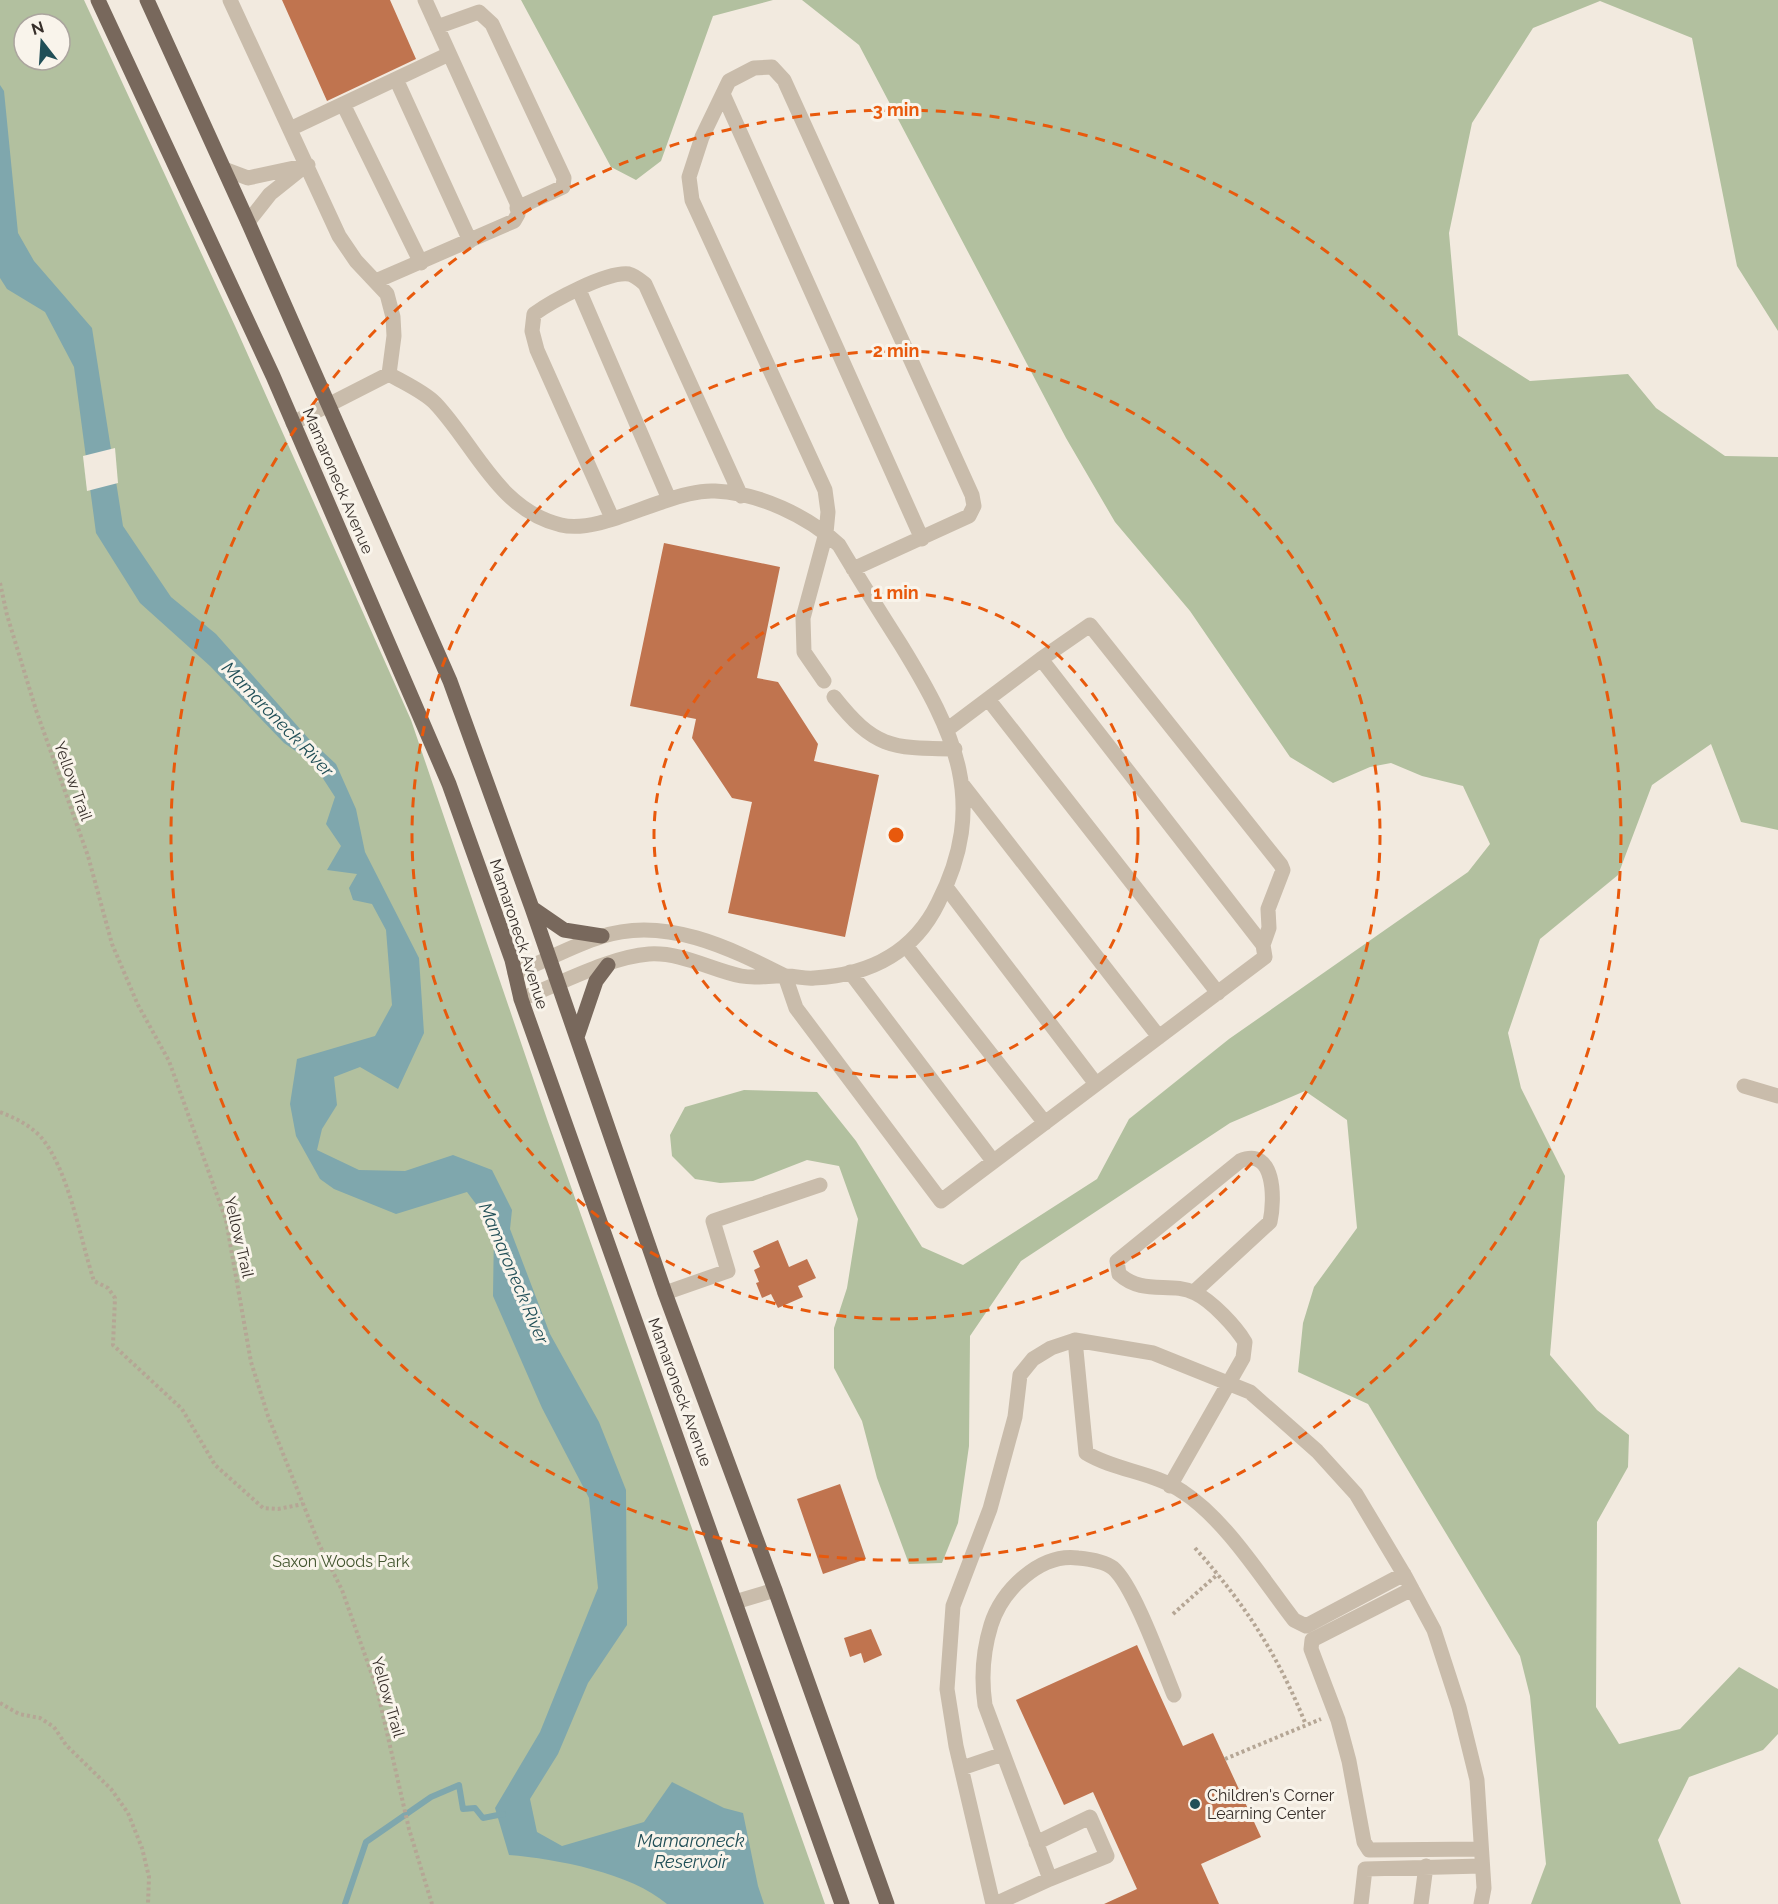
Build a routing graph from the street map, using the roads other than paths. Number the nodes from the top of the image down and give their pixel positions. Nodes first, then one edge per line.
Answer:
1 (98, 0) edge
2 (147, 0) edge
3 (230, 0) edge
4 (425, 0) edge
5 (437, 27) junction
6 (449, 54) junction
7 (396, 79) junction
8 (723, 94) junction
9 (343, 104) junction
10 (290, 129) junction
11 (308, 165) junction
12 (224, 169) junction
13 (518, 208) junction
14 (248, 222) junction
15 (470, 241) junction
16 (421, 262) junction
17 (376, 281) junction
18 (579, 290) junction
19 (389, 374) junction
20 (328, 408) junction
21 (293, 423) junction
22 (741, 496) junction
23 (669, 499) junction
24 (612, 518) junction
25 (826, 533) junction
26 (922, 539) junction
27 (853, 569) junction
28 (1041, 659) junction
29 (824, 681) dead end
30 (834, 697) dead end
31 (988, 699) junction
32 (948, 729) junction
33 (955, 749) junction
34 (961, 783) junction
35 (946, 887) junction
36 (532, 908) junction
37 (602, 936) junction
38 (1263, 945) junction
39 (906, 946) junction
40 (549, 960) junction
41 (608, 965) junction
42 (850, 972) junction
43 (515, 973) junction
44 (785, 976) junction
45 (559, 985) junction
46 (1218, 993) junction
47 (521, 999) junction
48 (577, 1037) junction
49 (1159, 1037) junction
50 (1096, 1084) junction
51 (1744, 1086) dead end
52 (1778, 1096) edge
53 (1045, 1123) junction
54 (993, 1161) junction
55 (820, 1185) dead end
56 (1194, 1292) junction
57 (665, 1293) junction
58 (1076, 1340) junction
59 (1228, 1383) junction
60 (1170, 1486) junction
61 (1404, 1574) junction
62 (1412, 1589) junction
63 (775, 1590) junction
64 (735, 1602) junction
65 (1174, 1695) dead end
66 (1003, 1754) junction
67 (962, 1768) junction
68 (1036, 1843) junction
69 (1481, 1849) junction
70 (1426, 1866) junction
71 (1482, 1866) junction
72 (1050, 1879) junction
73 (842, 1904) edge
74 (887, 1904) edge
75 (994, 1904) edge
76 (1361, 1904) edge
77 (1422, 1904) edge
78 (1481, 1904) edge

1 - 21 main road, Mamaroneck Avenue
2 - 12 main road, Mamaroneck Avenue
3 - 10 street
4 - 5 street
5 - 6 street
5 - 13 street
6 - 7 street
6 - 13 street
7 - 9 street
7 - 15 street
8 - 25 street
8 - 26 street
8 - 26 street
9 - 10 street
9 - 16 street
10 - 11 street
11 - 12 street
11 - 14 street
11 - 17 street
12 - 14 main road, Mamaroneck Avenue
13 - 15 street
14 - 20 main road, Mamaroneck Avenue
15 - 16 street
16 - 17 street
17 - 19 street
18 - 22 street
18 - 23 street
18 - 24 street
19 - 20 street
19 - 24 street
20 - 21 street
20 - 36 main road, Mamaroneck Avenue
21 - 43 main road, Mamaroneck Avenue
22 - 23 street
22 - 25 street
23 - 24 street
25 - 27 street
25 - 29 street
26 - 27 street
27 - 32 street
28 - 31 street
28 - 38 street
28 - 38 street
30 - 33 street
31 - 32 street
31 - 46 street
32 - 33 street
33 - 34 street
34 - 35 street
34 - 49 street
35 - 39 street
35 - 50 street
36 - 37 main road
36 - 40 main road, Mamaroneck Avenue
37 - 40 street
37 - 44 street
38 - 46 street
39 - 42 street
39 - 53 street
40 - 43 street
40 - 45 main road, Mamaroneck Avenue
41 - 44 street
41 - 45 street
41 - 48 main road
42 - 44 street
42 - 54 street
43 - 47 main road, Mamaroneck Avenue
44 - 54 street
45 - 47 street
45 - 48 main road, Mamaroneck Avenue
46 - 49 street
47 - 64 main road, Mamaroneck Avenue
48 - 57 main road, Mamaroneck Avenue
49 - 50 street
50 - 53 street
51 - 52 street
53 - 54 street
55 - 57 street
56 - 56 street
56 - 59 street
57 - 63 main road, Mamaroneck Avenue
58 - 59 street
58 - 60 street
58 - 67 street
59 - 60 street
59 - 61 street
60 - 61 street
61 - 62 street
62 - 69 street
62 - 69 street
63 - 64 street
63 - 74 main road, Mamaroneck Avenue
64 - 73 main road, Mamaroneck Avenue
65 - 66 street
66 - 67 street
66 - 68 street
67 - 75 street
68 - 72 street
68 - 72 street
69 - 71 street
70 - 71 street
70 - 76 street
70 - 77 street
71 - 78 street
72 - 75 street

